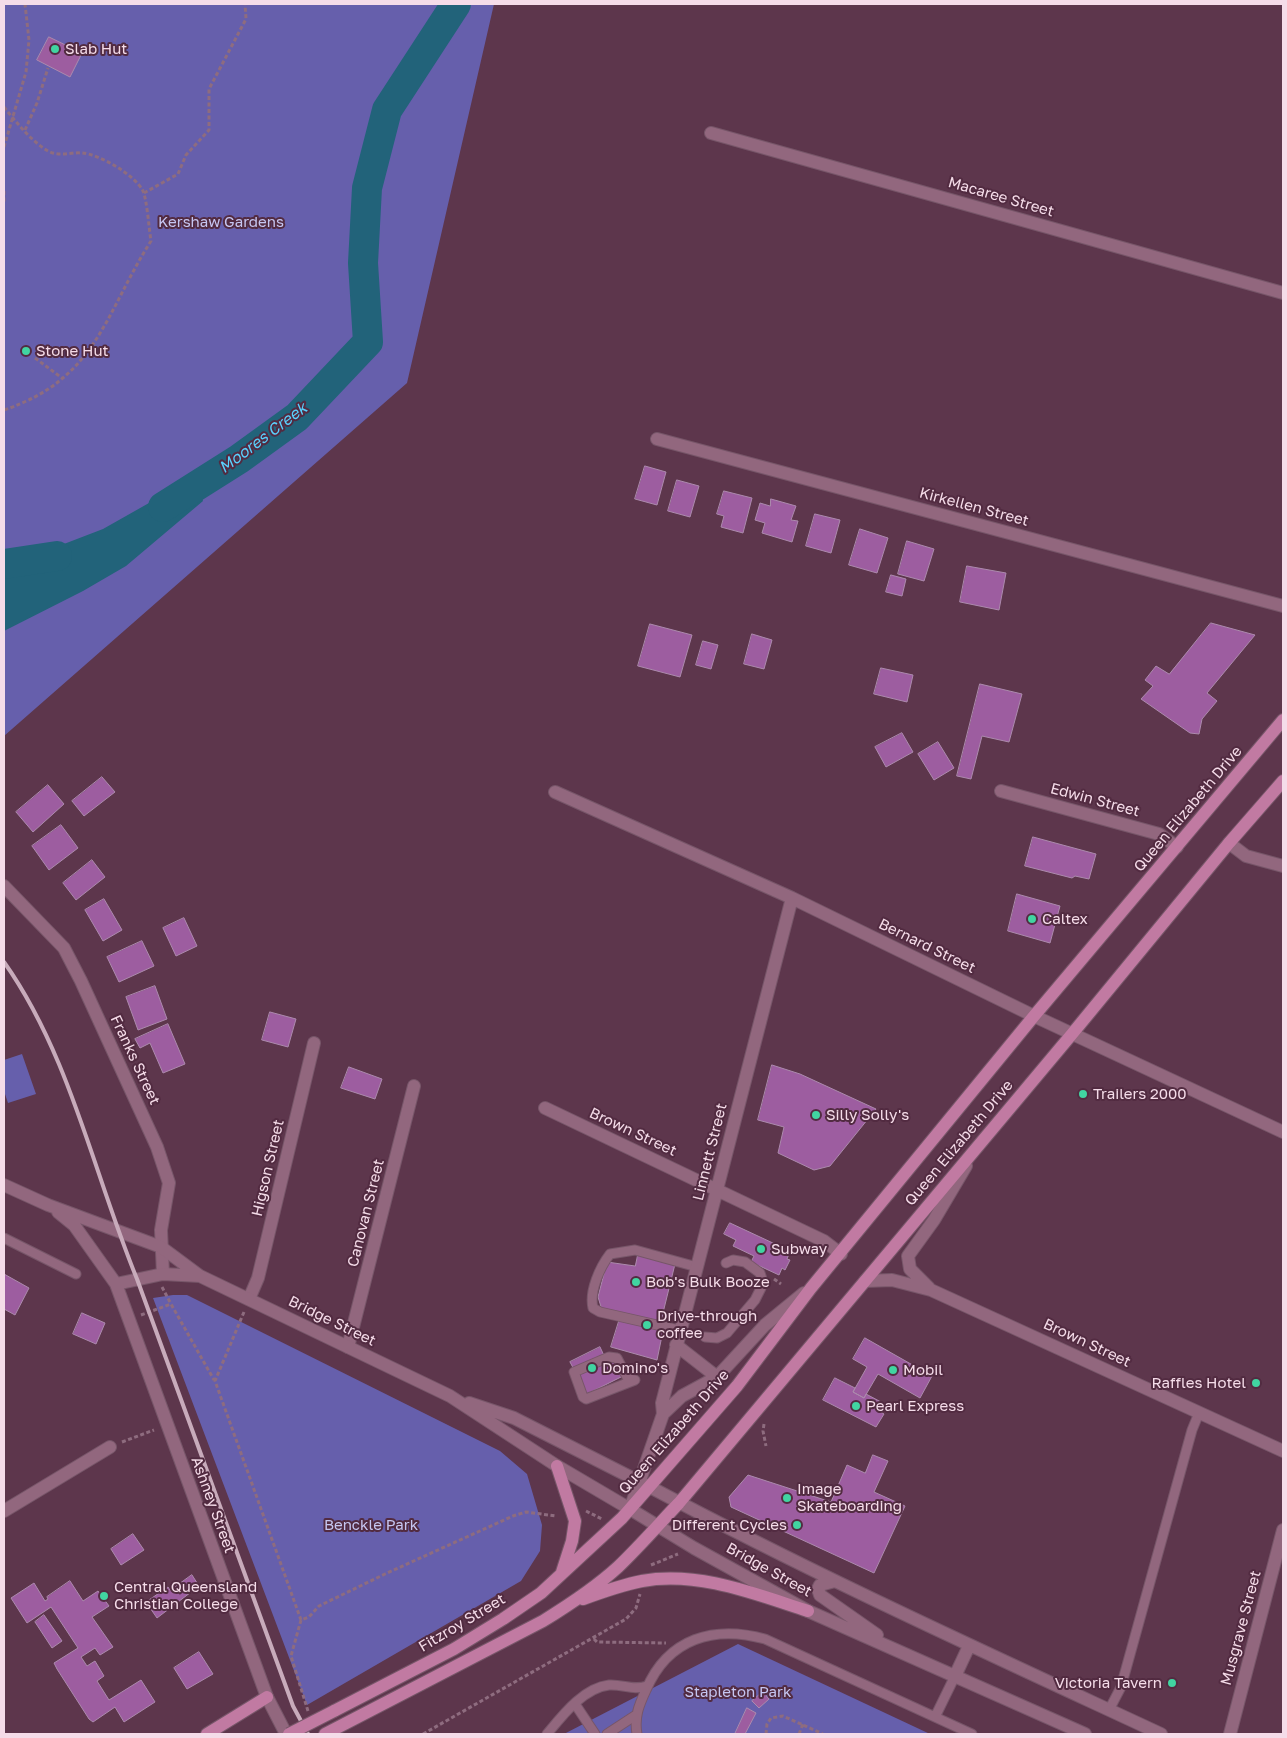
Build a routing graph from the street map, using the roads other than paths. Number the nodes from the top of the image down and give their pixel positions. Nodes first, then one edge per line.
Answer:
1 (711, 133) dead end
2 (1283, 293) edge
3 (657, 439) dead end
4 (1283, 606) edge
5 (1283, 720) edge
6 (1283, 781) edge
7 (1001, 791) dead end
8 (555, 792) dead end
9 (1229, 843) junction
10 (1177, 847) junction
11 (1283, 866) edge
12 (4, 886) edge
13 (792, 898) junction
14 (1034, 1016) junction
15 (1072, 1034) junction
16 (314, 1043) dead end
17 (414, 1086) dead end
18 (545, 1108) dead end
19 (1283, 1132) edge
20 (976, 1148) junction
21 (4, 1185) edge
22 (717, 1189) junction
23 (48, 1206) junction
24 (4, 1238) edge
25 (161, 1247) junction
26 (841, 1254) junction
27 (726, 1263) dead end
28 (697, 1267) junction
29 (76, 1274) dead end
30 (163, 1274) junction
31 (200, 1276) junction
32 (865, 1281) junction
33 (116, 1284) junction
34 (811, 1288) junction
35 (931, 1290) junction
36 (249, 1299) junction
37 (679, 1330) junction
38 (706, 1338) dead end
39 (676, 1345) junction
40 (348, 1346) junction
41 (717, 1376) junction
42 (635, 1380) joint
43 (450, 1396) junction
44 (1199, 1413) junction
45 (663, 1414) junction
46 (110, 1447) road end
47 (1283, 1451) edge
48 (557, 1466) junction
49 (644, 1485) junction
50 (679, 1503) junction
51 (630, 1509) junction
52 (4, 1511) edge
53 (659, 1525) junction
54 (1283, 1530) edge
55 (561, 1575) junction
56 (835, 1581) junction
57 (573, 1602) junction
58 (808, 1610) junction
59 (969, 1646) junction
60 (901, 1652) junction
61 (955, 1676) junction
62 (648, 1686) junction
63 (267, 1697) junction
64 (575, 1704) junction
65 (1109, 1710) junction
66 (636, 1715) junction
67 (935, 1717) junction
68 (1064, 1730) edge
69 (207, 1734) edge
70 (288, 1734) edge
71 (325, 1734) edge
72 (548, 1734) edge
73 (595, 1734) edge
74 (607, 1734) edge
75 (637, 1734) edge
76 (972, 1734) edge
77 (1085, 1734) edge
78 (1161, 1734) edge
79 (1230, 1734) edge

1 - 2 street, Macaree Street
3 - 4 street, Kirkellen Street
5 - 10 main road, Queen Elizabeth Drive
6 - 9 main road, Queen Elizabeth Drive
7 - 10 street, Edwin Street
8 - 13 street, Bernard Street
9 - 11 street
9 - 15 main road, Queen Elizabeth Drive
10 - 14 main road, Queen Elizabeth Drive
12 - 25 street, Franks Street
13 - 14 street, Bernard Street
13 - 22 street, Linnett Street
14 - 15 street, Bernard Street
14 - 26 main road, Queen Elizabeth Drive
15 - 19 street, Bernard Street
15 - 20 main road, Queen Elizabeth Drive
16 - 36 street, Higson Street
17 - 40 street, Canovan Street
18 - 22 street, Brown Street
20 - 32 main road, Queen Elizabeth Drive
20 - 35 street, Brown Street
21 - 23 street, Bridge Street
22 - 26 street, Brown Street
22 - 28 street, Linnett Street
23 - 25 street, Bridge Street
23 - 33 street, Bridge Street
24 - 29 lane
25 - 30 street, Franks Street
25 - 31 street, Bridge Street
26 - 34 main road, Queen Elizabeth Drive
27 - 38 lane
28 - 37 street, Linnett Street
28 - 37 lane
30 - 31 street, Bridge Street
30 - 33 street, Bridge Street
31 - 36 street, Bridge Street
32 - 35 street, Brown Street
32 - 50 main road, Queen Elizabeth Drive
33 - 63 street, Ashney Street
34 - 41 street, Queen Elizabeth Drive
34 - 49 main road, Queen Elizabeth Drive
35 - 44 street, Brown Street
36 - 40 street, Bridge Street
37 - 39 street, Linnett Street
39 - 41 street
39 - 45 street, Linnett Street
40 - 43 street, Bridge Street
41 - 45 street, Queen Elizabeth Drive
42 - 42 lane
43 - 48 street, Bridge Street
43 - 49 street, Bridge Street
44 - 47 street, Brown Street
44 - 65 lane
45 - 49 street, Queen Elizabeth Drive
46 - 52 street
48 - 51 street, Bridge Street
48 - 55 main road
49 - 50 street, Bridge Street
49 - 51 main road, Queen Elizabeth Drive
50 - 53 main road, Queen Elizabeth Drive
50 - 56 street, Bridge Street
51 - 53 street, Bridge Street
51 - 55 main road, Fitzroy Street
53 - 57 main road
53 - 58 street, Bridge Street
54 - 79 street, Musgrave Street
55 - 70 main road, Fitzroy Street, bridge
56 - 59 street, Bridge Street
56 - 60 street
57 - 58 main road
57 - 71 main road
58 - 60 street, Bridge Street
59 - 61 street
59 - 65 street, Bridge Street
60 - 61 street, Bridge Street
61 - 67 lane
61 - 68 street, Bridge Street
62 - 64 lane
62 - 66 lane
62 - 67 lane
63 - 69 main road
63 - 70 street, Ashney Street
64 - 72 lane
64 - 73 lane
65 - 78 street, Bridge Street
66 - 74 lane
66 - 75 lane
67 - 76 lane
68 - 77 street, Bridge Street

